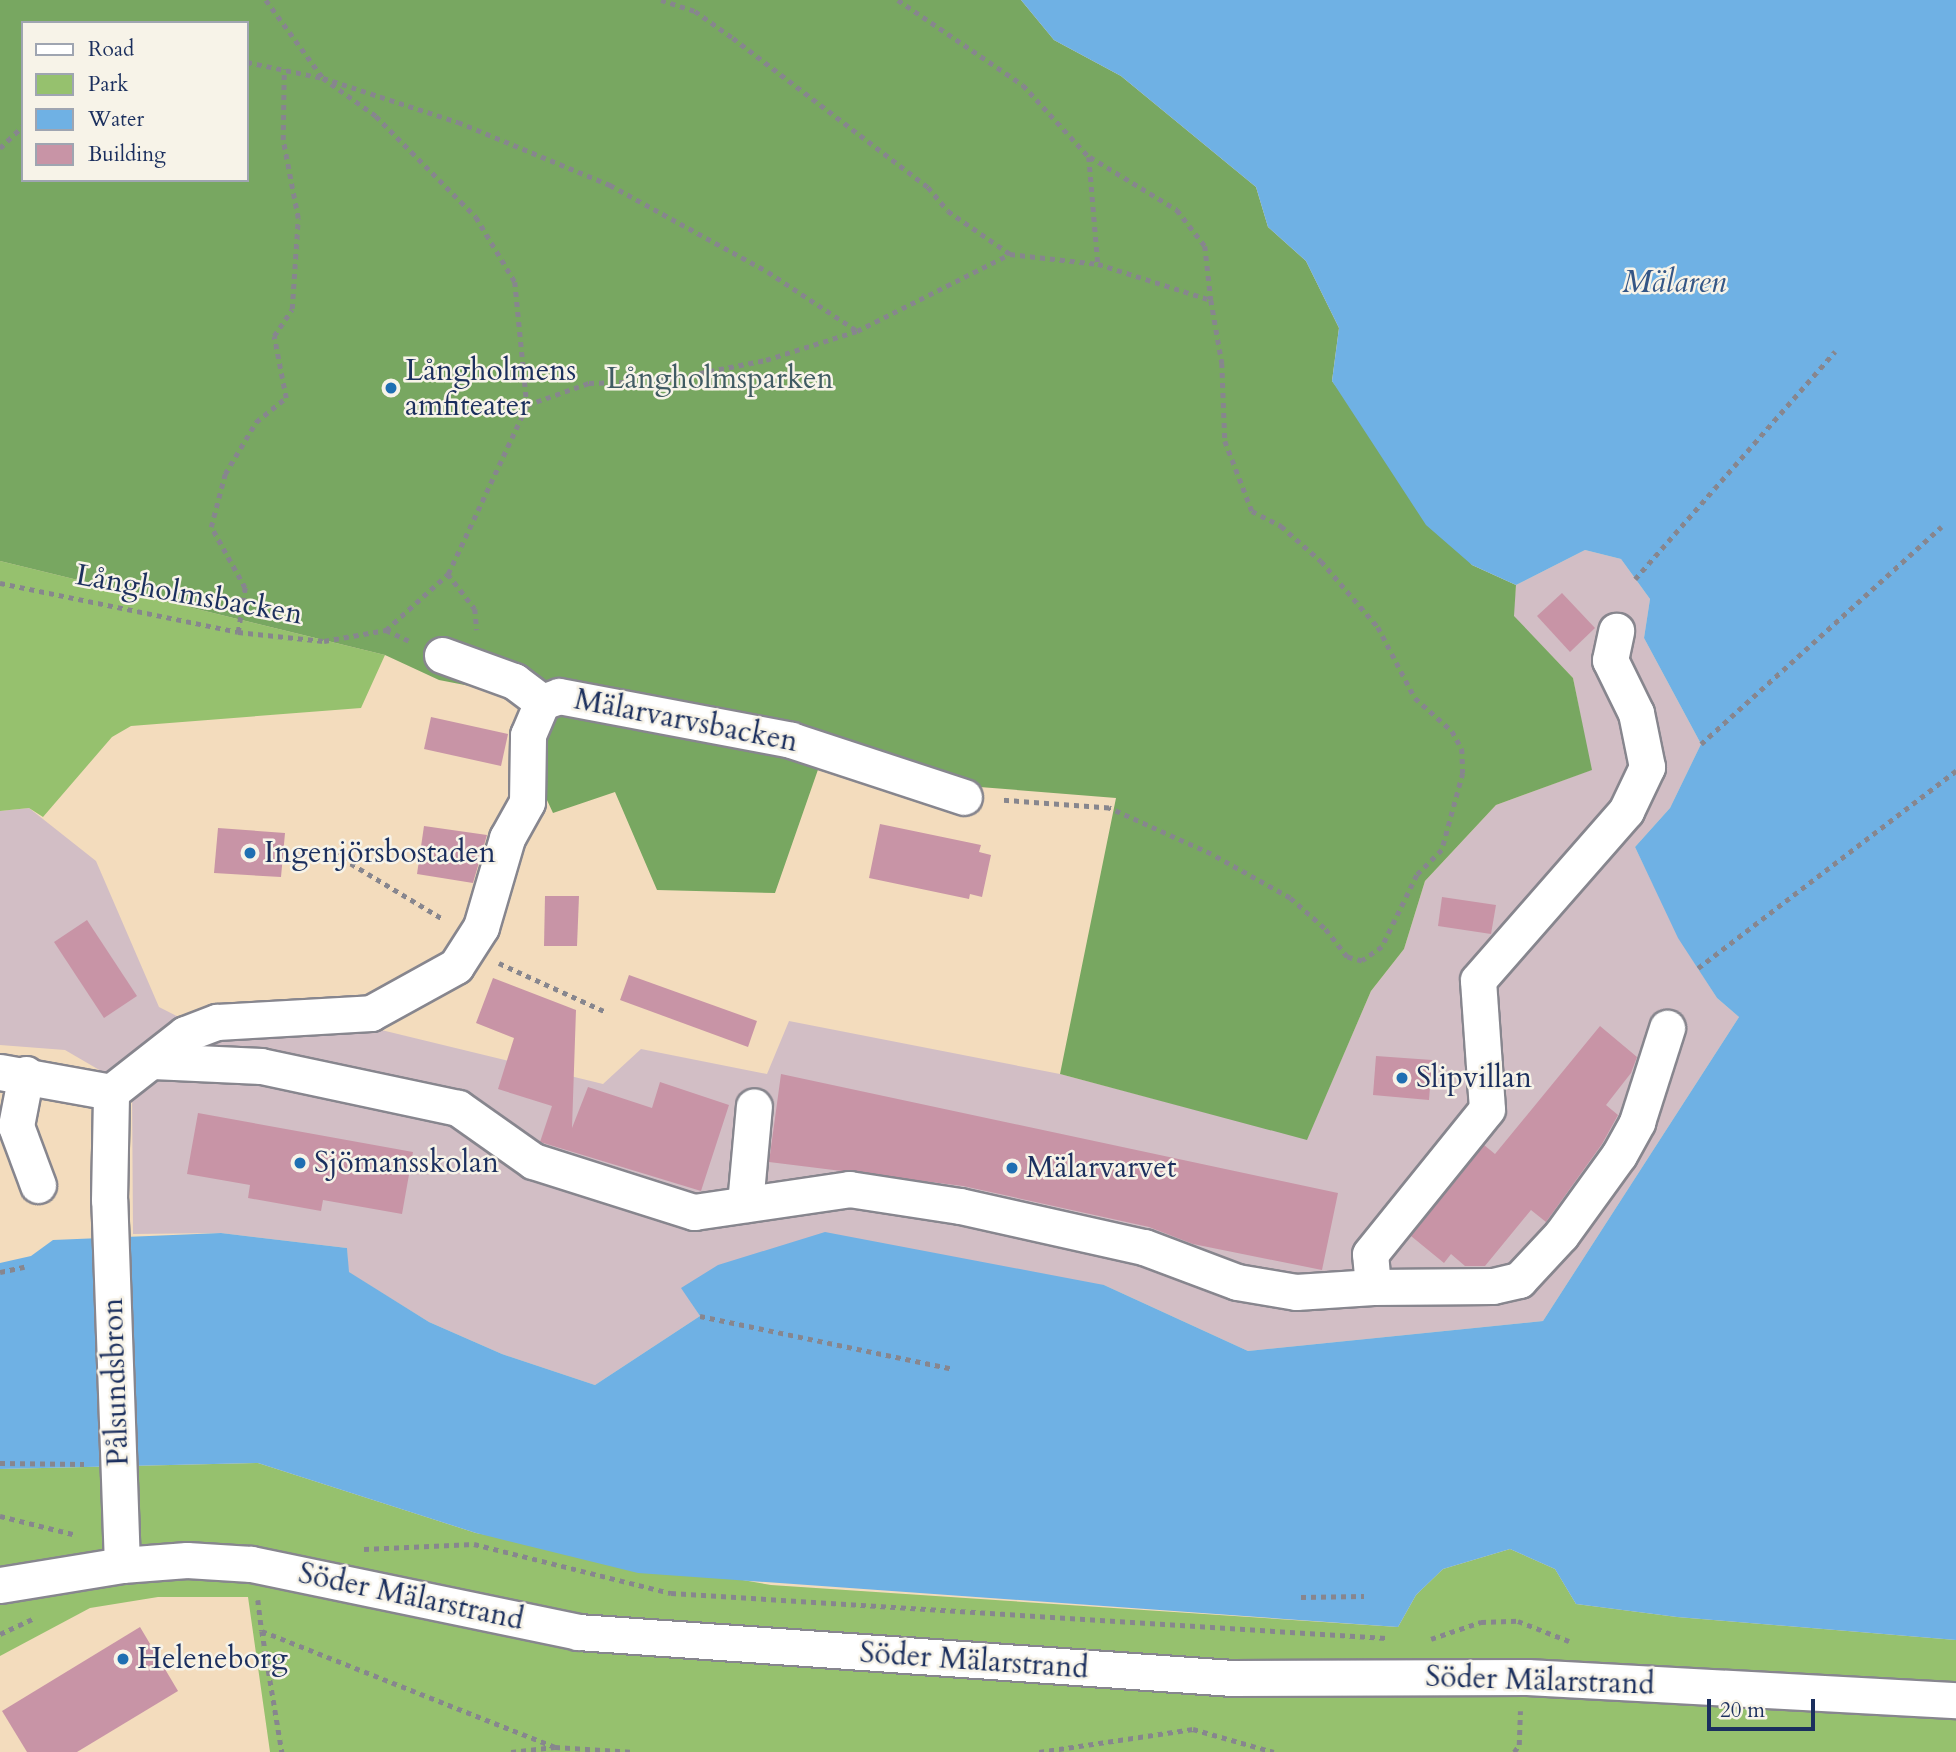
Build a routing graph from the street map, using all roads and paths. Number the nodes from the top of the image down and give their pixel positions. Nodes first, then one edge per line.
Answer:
1 (266, 0) edge
2 (661, 0) edge
3 (898, 0) edge
4 (248, 62) edge
5 (284, 69) junction
6 (323, 78) junction
7 (21, 128) edge
8 (0, 148) edge
9 (1089, 157) junction
10 (1010, 254) junction
11 (1098, 264) junction
12 (1211, 300) junction
13 (857, 331) junction
14 (1835, 351) dead end
15 (527, 405) junction
16 (1941, 527) dead end
17 (448, 573) junction
18 (1635, 579) dead end
19 (0, 583) edge
20 (1616, 631) dead end
21 (238, 632) junction
22 (442, 655) dead end
23 (481, 669) junction
24 (542, 702) junction
25 (1702, 744) dead end
26 (1956, 771) edge
27 (964, 797) joint
28 (325, 848) dead end
29 (472, 943) junction
30 (1698, 968) dead end
31 (606, 1013) dead end
32 (1667, 1028) dead end
33 (153, 1061) junction
34 (13, 1073) edge
35 (111, 1092) junction
36 (754, 1106) dead end
37 (38, 1185) dead end
38 (745, 1203) junction
39 (24, 1267) dead end
40 (0, 1272) edge
41 (1373, 1287) junction
42 (701, 1316) dead end
43 (953, 1369) dead end
44 (0, 1463) edge
45 (96, 1464) dead end
46 (0, 1516) edge
47 (121, 1521) junction
48 (352, 1547) dead end
49 (122, 1565) junction
50 (0, 1584) edge
51 (1364, 1596) dead end
52 (257, 1597) dead end
53 (1301, 1597) dead end
54 (262, 1631) junction
55 (1376, 1638) dead end
56 (1956, 1700) edge
57 (1520, 1703) dead end
58 (555, 1746) junction
59 (282, 1752) edge
60 (511, 1752) edge
61 (635, 1752) edge
62 (1039, 1752) edge
63 (1274, 1752) edge
64 (1514, 1752) edge

1 - 6 path
2 - 10 path
3 - 9 path
4 - 5 path
5 - 6 path
5 - 21 path
6 - 13 path
6 - 15 path
7 - 8 path
9 - 11 path
9 - 12 path
10 - 11 path
10 - 13 path
11 - 12 path
12 - 27 path
13 - 15 path
14 - 18 path
15 - 17 path, Långholmsbacken
16 - 25 path
17 - 21 path, Långholmsbacken
17 - 23 path
19 - 21 path, Långholmsbacken
20 - 41 street
22 - 23 street
23 - 24 street
24 - 27 street, Mälarvarvsbacken
24 - 29 street, Mälarvarvsbacken
26 - 30 path
28 - 29 path
29 - 31 path
29 - 33 street, Mälarvarvsbacken
32 - 41 street
33 - 35 street, Mälarvarvsbacken
33 - 38 street
34 - 35 street
34 - 37 street
35 - 47 street, Pålsundsbron
36 - 38 street
38 - 41 street
39 - 40 path
42 - 43 path
44 - 45 path
46 - 47 path
47 - 49 street, Pålsundsbron
48 - 55 path, Söder Mälarstrand
49 - 50 street, Söder Mälarstrand
49 - 56 street, Söder Mälarstrand
51 - 53 path
52 - 54 path
54 - 58 path
54 - 59 path
57 - 64 path
58 - 60 path
58 - 61 path
62 - 63 path

